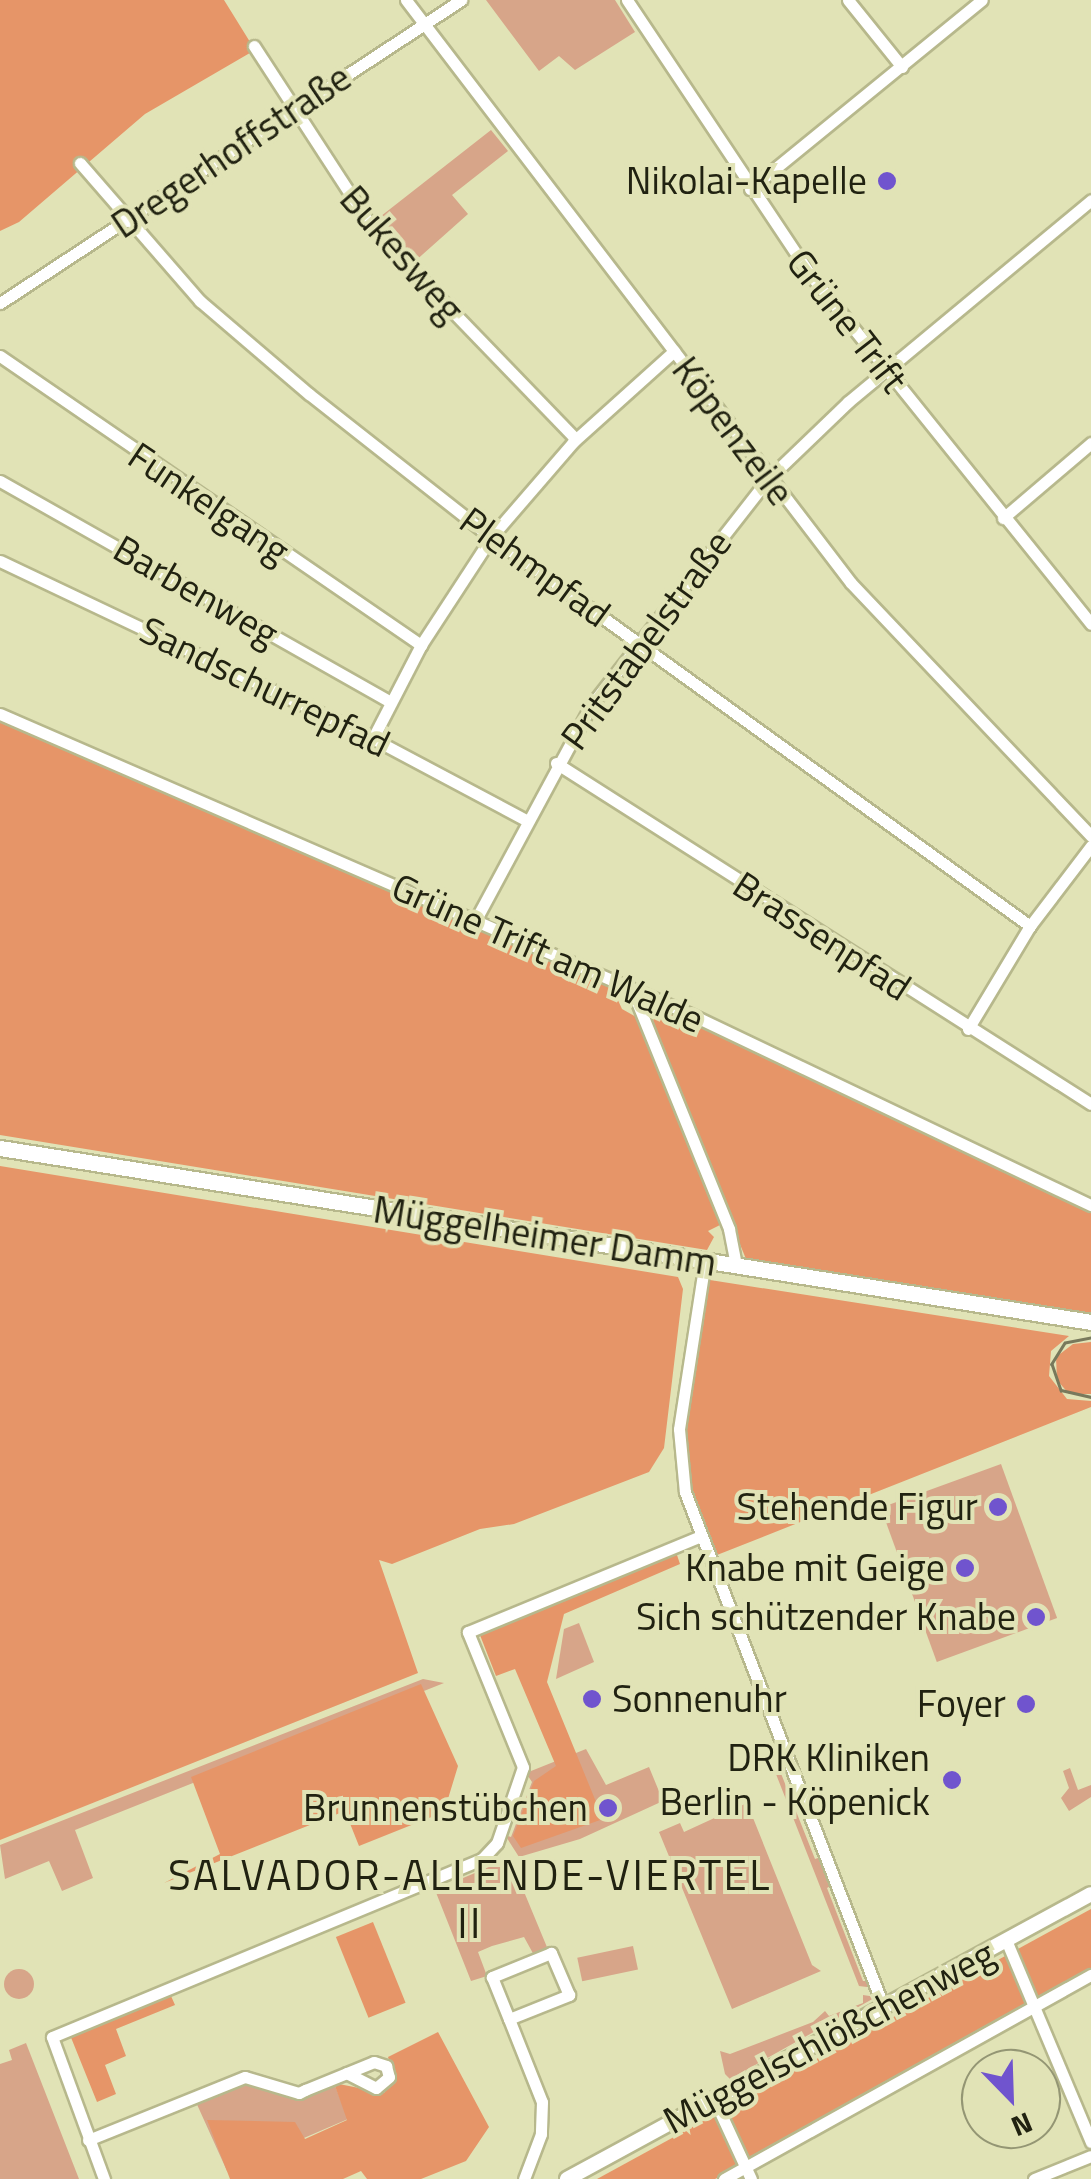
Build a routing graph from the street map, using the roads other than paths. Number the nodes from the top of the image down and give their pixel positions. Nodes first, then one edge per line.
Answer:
1 (406, 0) edge
2 (461, 0) edge
3 (627, 0) edge
4 (848, 0) edge
5 (982, 0) edge
6 (423, 26) junction
7 (254, 46) dead end
8 (902, 67) junction
9 (293, 110) junction
10 (80, 163) dead end
11 (750, 190) junction
12 (1091, 200) edge
13 (126, 221) junction
14 (0, 302) edge
15 (674, 351) junction
16 (0, 356) edge
17 (885, 370) junction
18 (576, 439) junction
19 (1091, 444) edge
20 (768, 479) junction
21 (0, 481) edge
22 (1003, 518) junction
23 (492, 536) junction
24 (0, 561) edge
25 (1091, 624) edge
26 (636, 642) junction
27 (421, 645) junction
28 (391, 702) junction
29 (0, 714) edge
30 (373, 738) junction
31 (556, 763) junction
32 (526, 820) junction
33 (1091, 836) edge
34 (1091, 846) edge
35 (476, 921) junction
36 (1030, 926) junction
37 (640, 993) junction
38 (968, 1029) junction
39 (1091, 1104) edge
40 (0, 1148) edge
41 (1091, 1205) edge
42 (705, 1261) junction
43 (736, 1266) junction
44 (1091, 1322) edge
45 (702, 1536) junction
46 (1091, 1894) edge
47 (1006, 1940) junction
48 (1091, 1974) edge
49 (1036, 2005) junction
50 (884, 2008) junction
51 (509, 2019) junction
52 (346, 2073) dead end
53 (714, 2099) junction
54 (88, 2140) junction
55 (1091, 2142) edge
56 (1091, 2156) edge
57 (749, 2173) edge
58 (104, 2179) edge
59 (524, 2179) edge
60 (567, 2179) edge
61 (724, 2179) edge
62 (1034, 2179) edge

1 - 6 street, Köpenzeile
2 - 6 street, Dregerhoffstraße
3 - 11 street, Grüne Trift
4 - 8 street
5 - 8 street
6 - 9 street, Dregerhoffstraße
6 - 15 street, Köpenzeile
7 - 9 street, Bukesweg
8 - 11 street
9 - 13 street, Dregerhoffstraße
9 - 18 street, Bukesweg
10 - 13 street, Plehmpfad
11 - 17 street, Grüne Trift
12 - 17 street, Pritstabelstraße
13 - 14 street, Dregerhoffstraße
13 - 23 street, Plehmpfad
15 - 18 street
15 - 20 street, Köpenzeile
16 - 27 street, Funkelgang
17 - 20 street, Pritstabelstraße
17 - 22 street, Grüne Trift
18 - 23 street
19 - 22 street
20 - 26 street, Pritstabelstraße
20 - 33 street, Köpenzeile
21 - 28 street, Barbenweg
22 - 25 street, Grüne Trift
23 - 26 street, Plehmpfad
23 - 27 street
24 - 30 street, Sandschurrepfad
26 - 31 street, Pritstabelstraße
26 - 36 street, Plehmpfad
27 - 28 street
28 - 30 street
29 - 35 street, Grüne Trift am Walde
30 - 32 street, Sandschurrepfad
31 - 32 street, Pritstabelstraße
31 - 38 street, Brassenpfad
32 - 35 street, Pritstabelstraße
34 - 36 street
35 - 37 street, Grüne Trift am Walde
36 - 38 street
37 - 41 street, Grüne Trift am Walde
37 - 43 street
38 - 39 street, Brassenpfad
40 - 42 main road, Müggelheimer Damm
42 - 43 main road, Müggelheimer Damm
42 - 45 street
43 - 44 main road, Müggelheimer Damm
45 - 50 street
45 - 54 street
46 - 47 street, Müggelschlößchenweg
47 - 49 street
47 - 50 street, Müggelschlößchenweg
48 - 49 street
49 - 55 street
49 - 57 street
50 - 53 street, Müggelschlößchenweg
51 - 51 street
51 - 59 street
52 - 54 street
53 - 57 street
53 - 60 street, Müggelschlößchenweg
54 - 58 street
56 - 62 street
57 - 61 street

